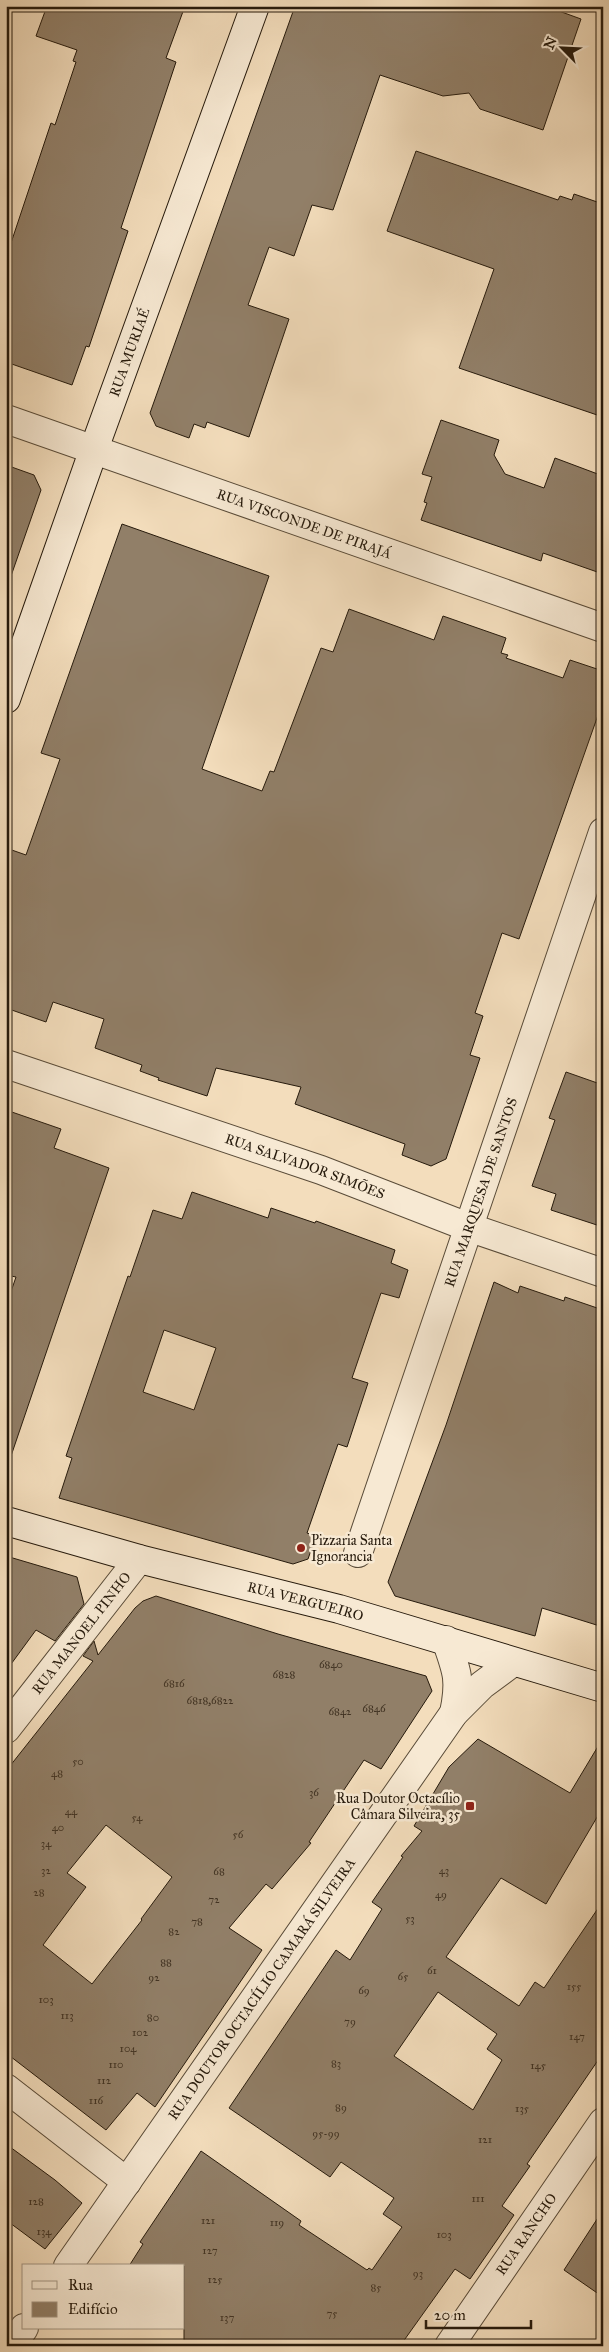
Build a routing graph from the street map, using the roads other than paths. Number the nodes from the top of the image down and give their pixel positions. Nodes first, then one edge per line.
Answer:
1 (255, 6) edge
2 (6, 419) edge
3 (94, 449) junction
4 (603, 628) edge
5 (6, 699) edge
6 (603, 832) edge
7 (6, 1064) edge
8 (468, 1227) junction
9 (603, 1273) edge
10 (6, 1521) edge
11 (358, 1553) dead end
12 (139, 1559) junction
13 (446, 1640) junction
14 (513, 1662) junction
15 (603, 1688) edge
16 (454, 1713) junction
17 (6, 1730) edge
18 (6, 2088) edge
19 (603, 2122) edge
20 (127, 2182) junction
21 (69, 2264) edge
22 (23, 2330) edge
23 (12, 2346) edge
24 (449, 2346) edge

1 - 3 street, RUA MURIAÉ
2 - 3 street, RUA VISCONDE DE PIRAJÁ
3 - 4 street, RUA VISCONDE DE PIRAJÁ
3 - 5 street, RUA MURIAÉ
6 - 8 street, RUA MARQUESA DE SANTOS
7 - 8 street, RUA SALVADOR SIMÕES
8 - 9 street, RUA SALVADOR SIMÕES
8 - 11 street, RUA MARQUESA DE SANTOS
10 - 12 street, RUA VERGUEIRO
12 - 13 street, RUA VERGUEIRO
12 - 17 street, RUA MANOEL PINHO
13 - 14 street, RUA VERGUEIRO
13 - 16 street, RUA DOUTOR OCTACÍLIO CAMARÁ SILVEIRA
14 - 15 street, RUA VERGUEIRO
14 - 16 street, RUA DOUTOR OCTACÍLIO CAMARÁ SILVEIRA
16 - 20 street, RUA DOUTOR OCTACÍLIO CAMARÁ SILVEIRA
18 - 20 street
19 - 24 street, RUA RANCHO
20 - 21 street, RUA DOUTOR OCTACÍLIO CAMARÁ SILVEIRA
22 - 23 street

